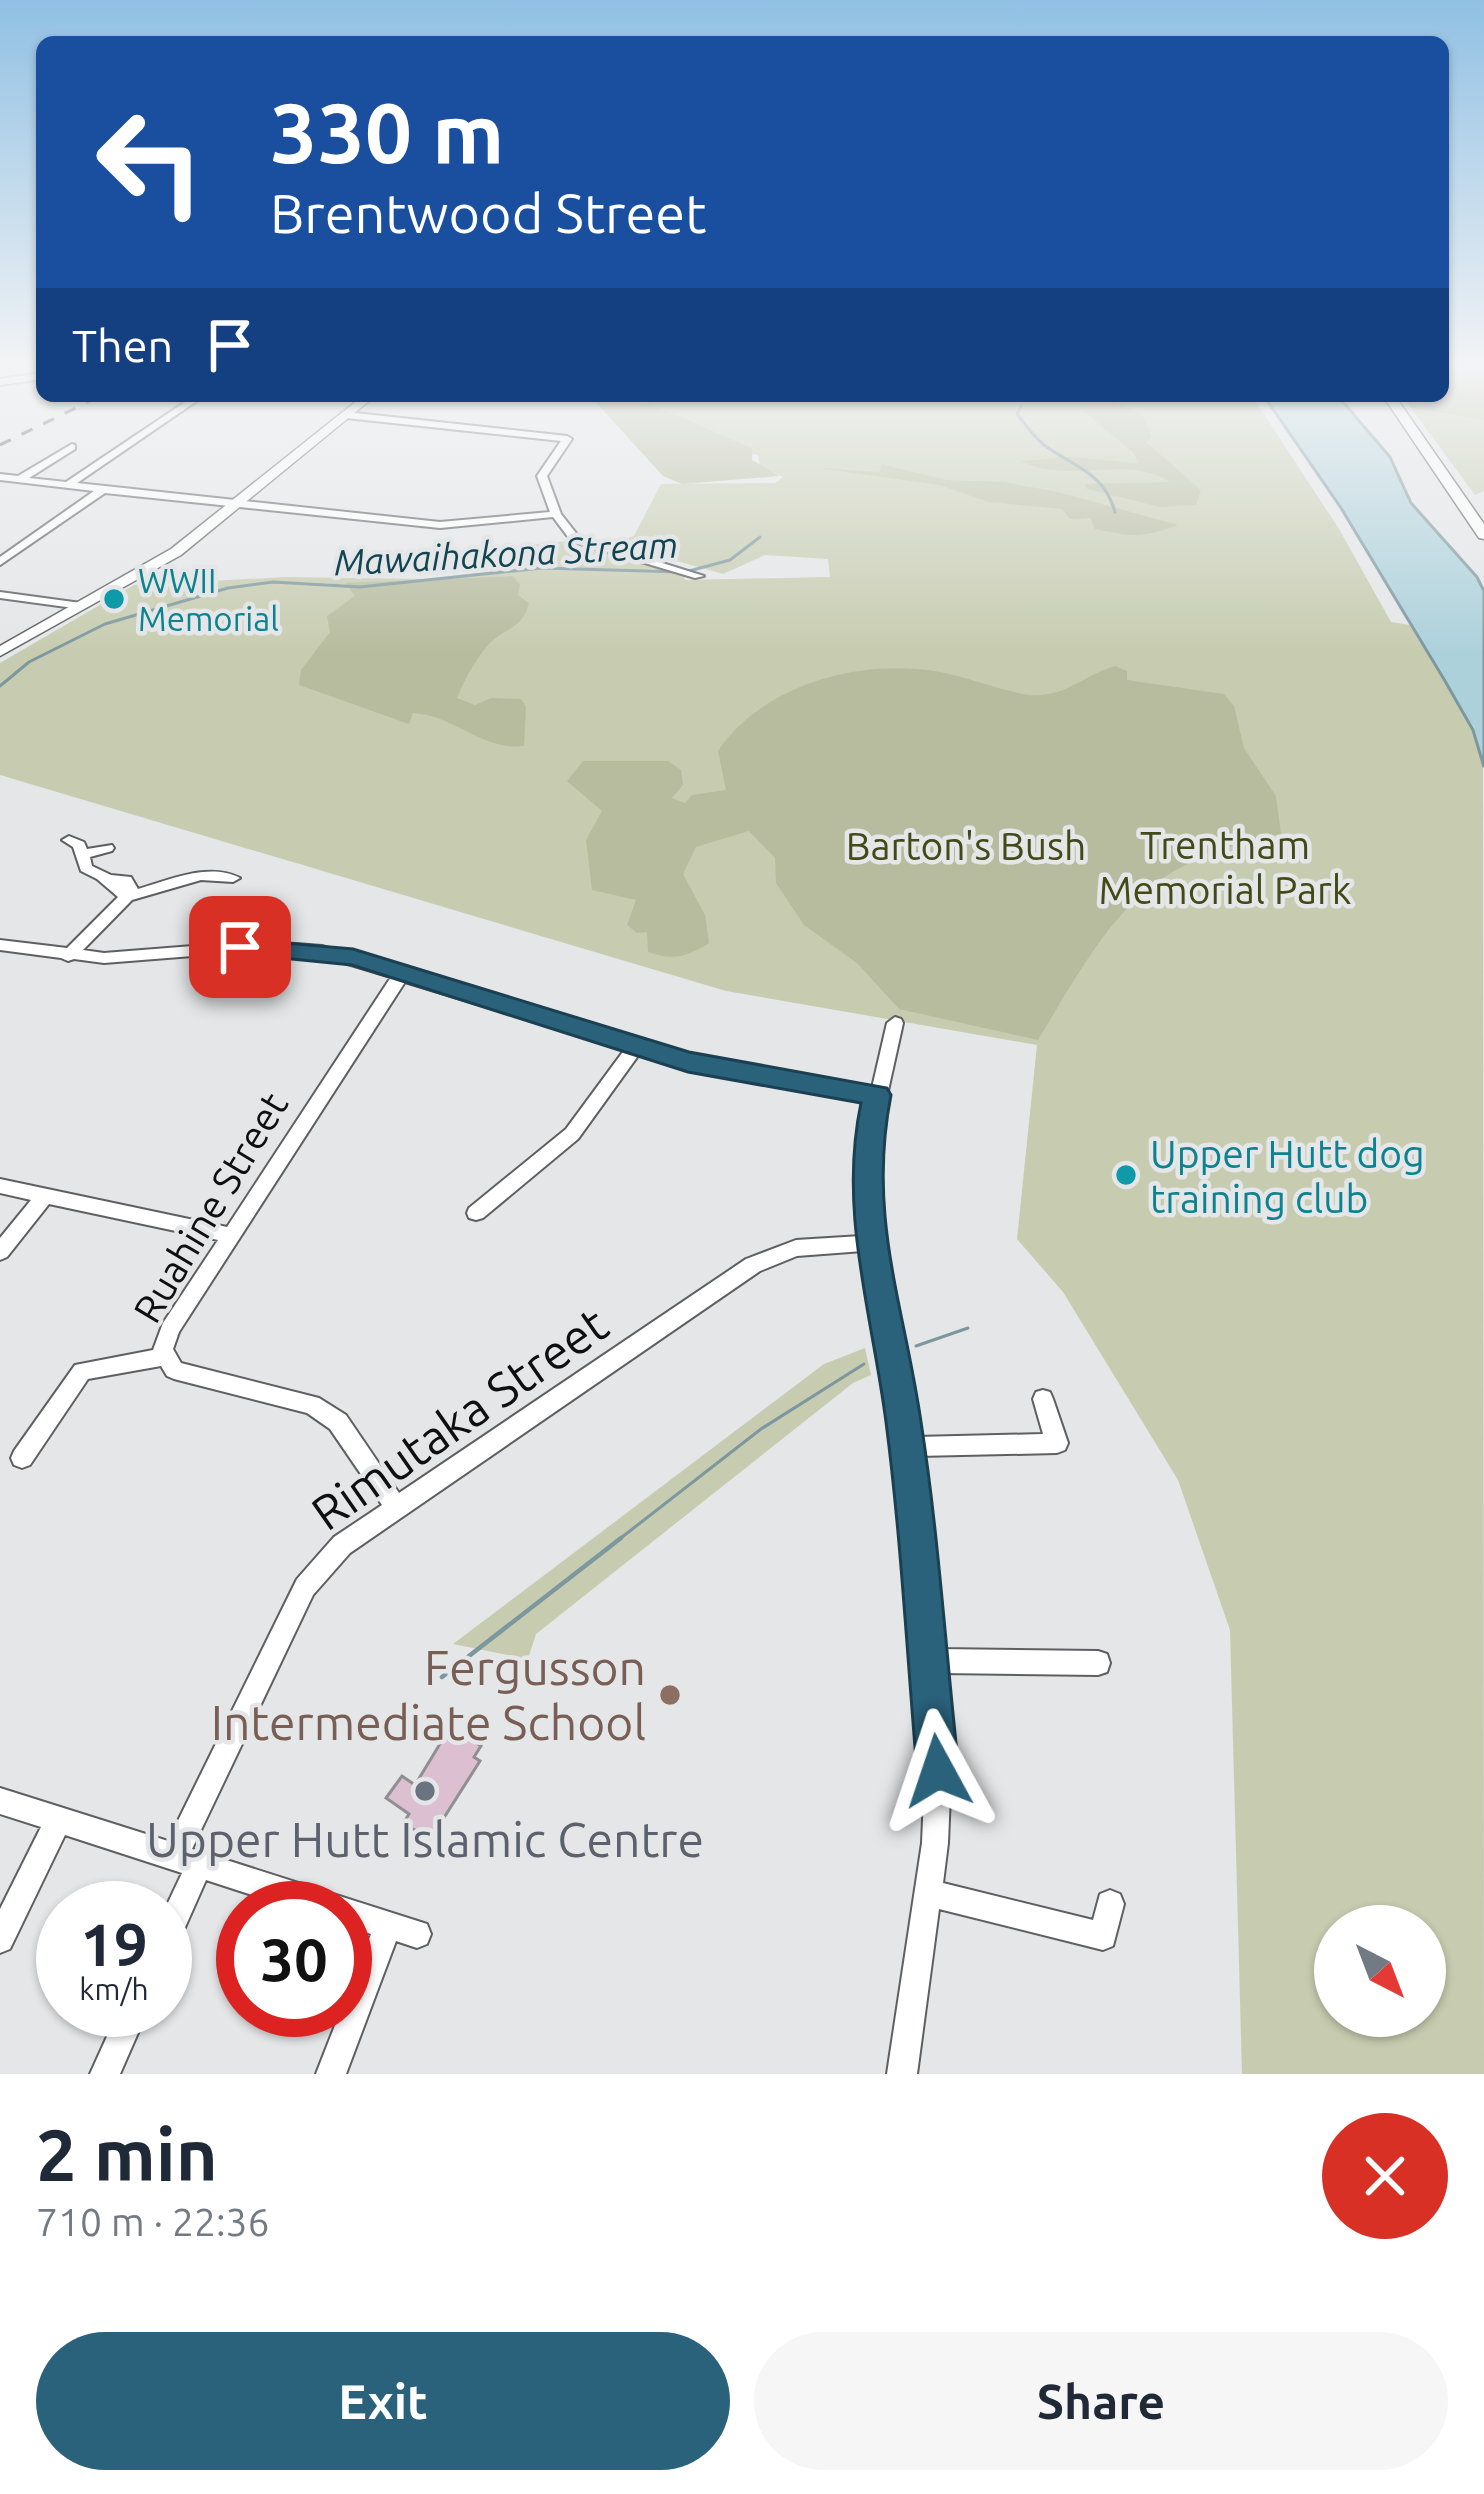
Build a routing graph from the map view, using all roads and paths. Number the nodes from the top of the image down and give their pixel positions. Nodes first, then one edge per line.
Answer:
1 (54, 460) edge
2 (103, 460) edge
3 (291, 460) edge
4 (553, 460) edge
5 (1435, 460) edge
6 (1439, 460) edge
7 (0, 477) edge
8 (26, 480) junction
9 (66, 484) junction
10 (104, 489) junction
11 (237, 503) junction
12 (556, 514) junction
13 (1484, 521) edge
14 (1484, 535) edge
15 (0, 562) edge
16 (699, 576) dead end
17 (0, 595) edge
18 (81, 606) junction
19 (0, 652) edge
20 (69, 840) dead end
21 (107, 848) dead end
22 (83, 854) junction
23 (233, 878) dead end
24 (126, 896) junction
25 (0, 945) edge
26 (68, 956) junction
27 (403, 972) junction
28 (895, 1023) dead end
29 (636, 1046) junction
30 (877, 1095) junction
31 (0, 1186) edge
32 (45, 1196) junction
33 (476, 1213) dead end
34 (230, 1235) junction
35 (871, 1243) junction
36 (0, 1252) edge
37 (163, 1357) junction
38 (1043, 1400) dead end
39 (906, 1448) junction
40 (22, 1458) dead end
41 (395, 1506) junction
42 (928, 1661) junction
43 (1098, 1663) dead end
44 (0, 1801) edge
45 (59, 1818) junction
46 (187, 1859) junction
47 (181, 1881) edge
48 (253, 1881) edge
49 (928, 1893) junction
50 (1110, 1904) dead end
51 (372, 1921) edge
52 (388, 1926) junction
53 (417, 1934) dead end
54 (0, 1939) edge
55 (122, 2037) edge
56 (105, 2074) edge
57 (331, 2074) edge
58 (902, 2074) edge

1 - 8 street
2 - 9 street
3 - 11 main road
4 - 12 street
5 - 14 highway
6 - 13 highway
7 - 8 street
8 - 9 street
9 - 10 street
10 - 11 street
10 - 15 street
11 - 12 street
11 - 18 main road
12 - 16 street
17 - 18 street
18 - 19 main road
20 - 22 street
21 - 22 street
22 - 24 street
23 - 24 street
24 - 26 street
25 - 26 street
26 - 27 street
27 - 29 street
27 - 34 street, Ruahine Street
28 - 30 street
29 - 30 street
29 - 33 street
30 - 35 street
31 - 32 street
32 - 34 street
32 - 36 street
34 - 37 street, Ruahine Street
35 - 39 street
35 - 41 street, Rimutaka Street
37 - 40 street
37 - 41 street, Ruahine Street
38 - 39 street
39 - 42 street
41 - 46 street, Rimutaka Street
42 - 43 street
42 - 49 street
44 - 45 street
45 - 46 street
45 - 54 street
46 - 47 street, Rimutaka Street
46 - 48 street
49 - 50 street
49 - 58 street
51 - 52 street
52 - 53 street
52 - 57 street
55 - 56 street

